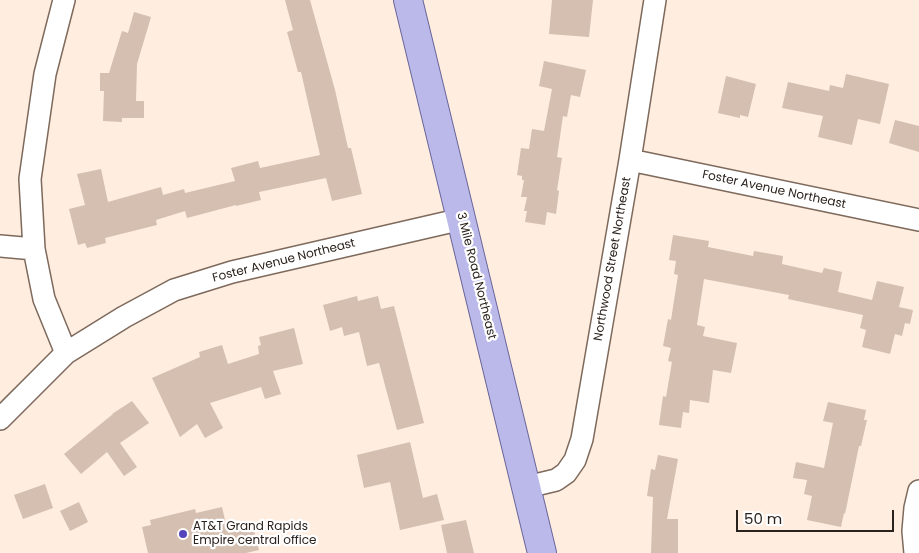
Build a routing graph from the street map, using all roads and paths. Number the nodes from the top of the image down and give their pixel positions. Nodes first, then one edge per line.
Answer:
1 (64, 0) edge
2 (408, 0) edge
3 (655, 0) edge
4 (630, 160) junction
5 (462, 219) junction
6 (919, 220) edge
7 (0, 246) edge
8 (34, 249) junction
9 (66, 353) junction
10 (0, 419) edge
11 (527, 487) junction
12 (919, 491) edge
13 (542, 553) edge
14 (915, 553) edge

1 - 8 street
2 - 5 main road, 3 Mile Road Northeast
3 - 4 street, Northwood Street Northeast
4 - 6 street, Foster Avenue Northeast
4 - 11 street, Northwood Street Northeast
5 - 9 street, Foster Avenue Northeast
5 - 11 main road, 3 Mile Road Northeast
7 - 8 street
8 - 9 street
9 - 10 street, Foster Avenue Northeast
11 - 13 main road, 3 Mile Road Northeast
12 - 14 street

